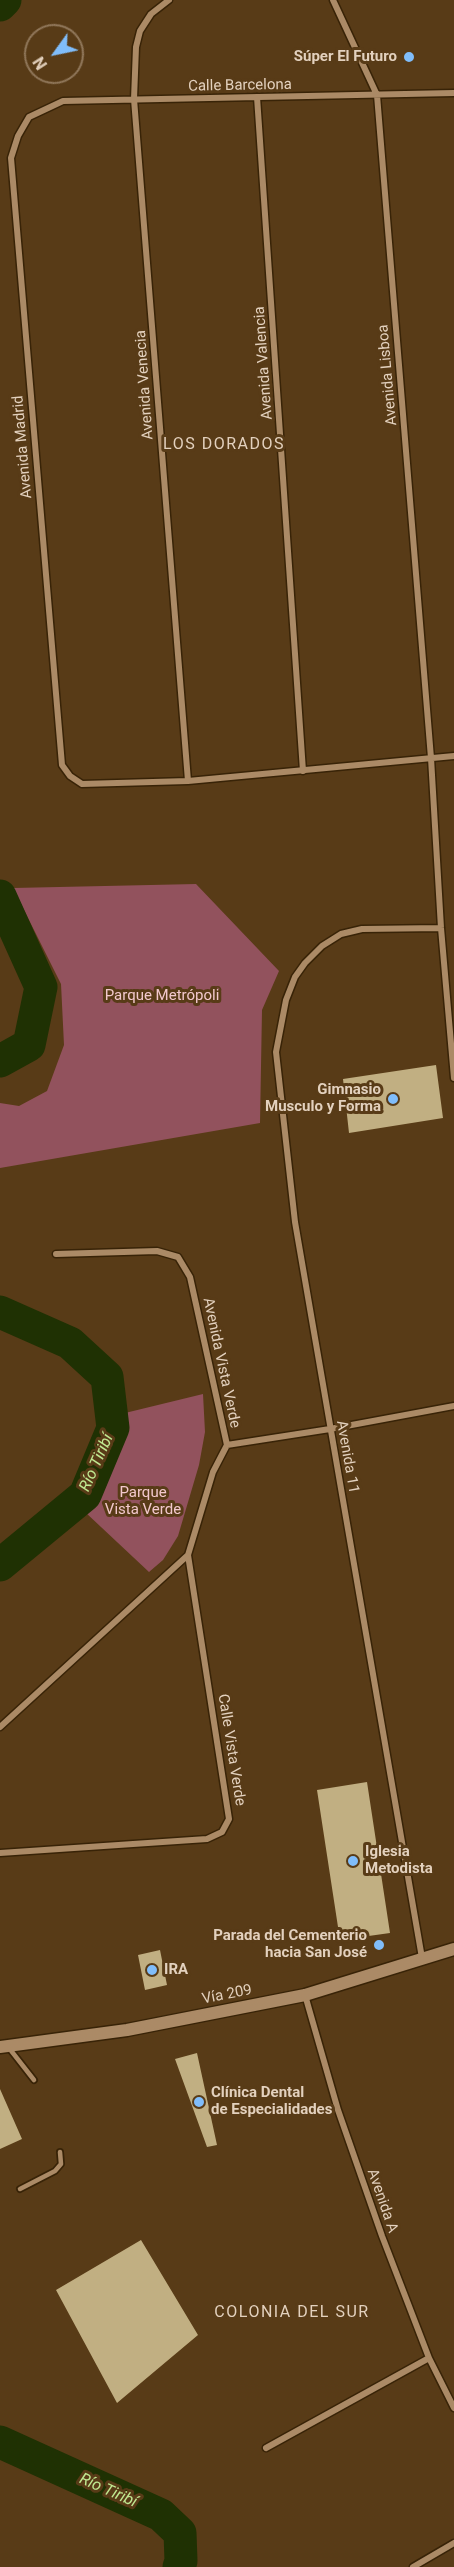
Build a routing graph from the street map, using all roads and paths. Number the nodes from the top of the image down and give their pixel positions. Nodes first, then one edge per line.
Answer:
1 (169, 0) edge
2 (333, 0) edge
3 (454, 93) edge
4 (377, 96) junction
5 (257, 98) junction
6 (135, 99) junction
7 (29, 117) joint
8 (454, 756) edge
9 (431, 758) junction
10 (303, 771) junction
11 (188, 781) junction
12 (441, 928) junction
13 (454, 1078) edge
14 (56, 1254) dead end
15 (454, 1406) edge
16 (330, 1429) junction
17 (227, 1445) junction
18 (188, 1556) junction
19 (0, 1727) edge
20 (0, 1853) edge
21 (454, 1949) edge
22 (422, 1959) junction
23 (305, 1995) junction
24 (3, 2047) edge
25 (34, 2079) dead end
26 (60, 2152) dead end
27 (20, 2189) dead end
28 (429, 2358) junction
29 (454, 2408) edge
30 (266, 2448) dead end
31 (454, 2543) edge
32 (413, 2567) edge

1 - 6 street, Avenida Venecia
2 - 4 street, Avenida Lisboa
3 - 4 street, Calle Barcelona
4 - 5 street, Calle Barcelona
4 - 9 street, Avenida Lisboa
5 - 6 street, Calle Barcelona
5 - 10 street, Avenida Valencia
6 - 7 street, Calle Barcelona
6 - 11 street, Avenida Venecia
7 - 11 street, Avenida Madrid
8 - 9 street
9 - 10 street
9 - 12 street, Avenida Lisboa
10 - 11 street
12 - 13 street, Avenida Lisboa
12 - 16 street, Avenida 11
14 - 17 street, Avenida Vista Verde
15 - 16 street
16 - 17 street
16 - 22 street, Avenida 11
17 - 18 street, Avenida Vista Verde
18 - 19 street
18 - 20 street, Calle Vista Verde
21 - 22 main road, Vía 209
22 - 23 main road, Vía 209
23 - 24 main road, Vía 209
23 - 28 street, Avenida A
24 - 25 lane
26 - 27 lane
28 - 29 street, Avenida A
28 - 30 street
31 - 32 street

